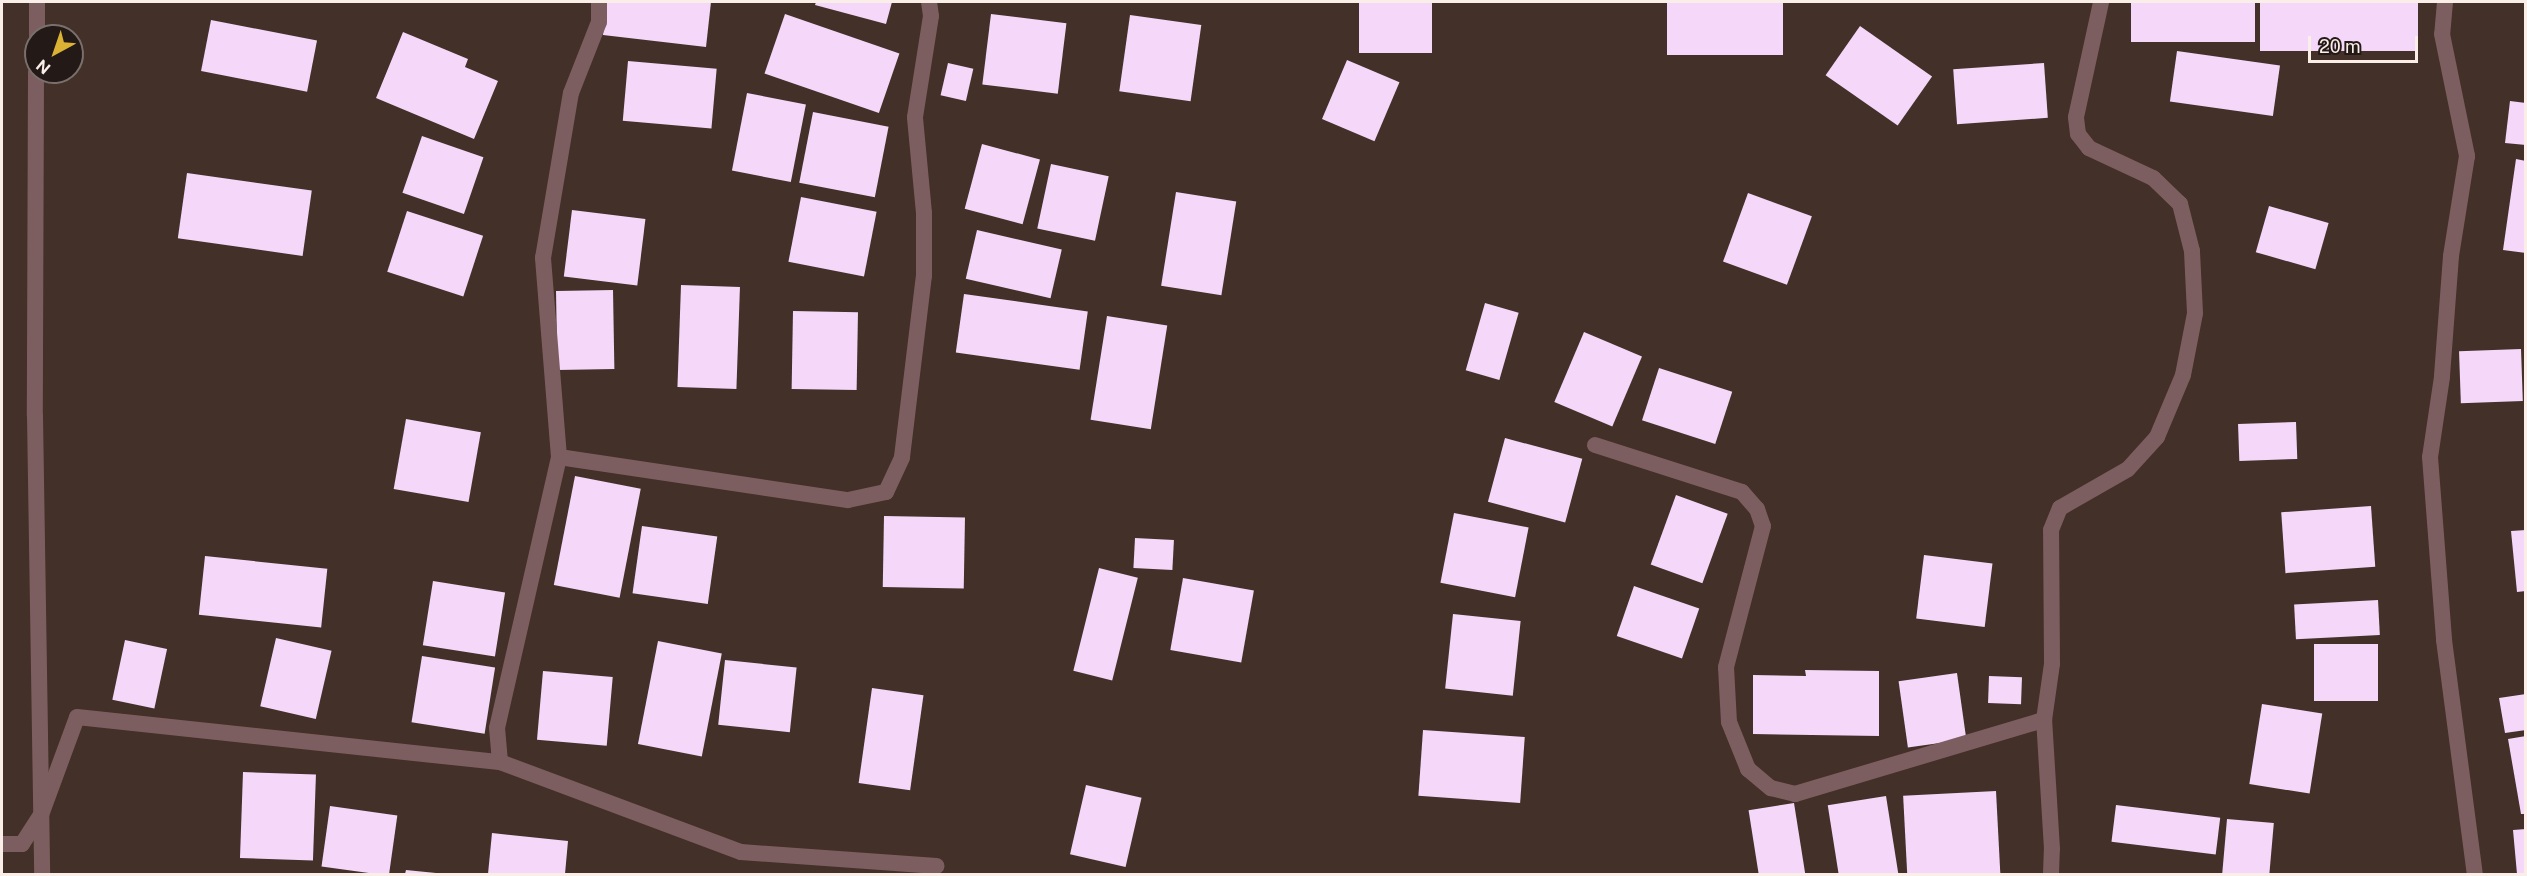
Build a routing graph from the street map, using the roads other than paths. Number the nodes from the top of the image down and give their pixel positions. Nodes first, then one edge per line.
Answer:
1 (37, 2) edge
2 (599, 2) edge
3 (930, 2) edge
4 (2101, 2) edge
5 (2445, 2) edge
6 (36, 24) edge
7 (36, 84) edge
8 (1595, 445) dead end
9 (559, 457) junction
10 (2044, 720) junction
11 (500, 762) junction
12 (40, 815) junction
13 (2, 844) edge
14 (936, 866) dead end
15 (42, 874) edge
16 (2051, 874) edge
17 (2475, 874) edge

1 - 6 street
2 - 9 street
3 - 9 street
4 - 10 street
5 - 17 street
7 - 12 street
8 - 10 street
9 - 11 street
10 - 16 street
11 - 12 street
11 - 14 street
12 - 13 street
12 - 15 street

